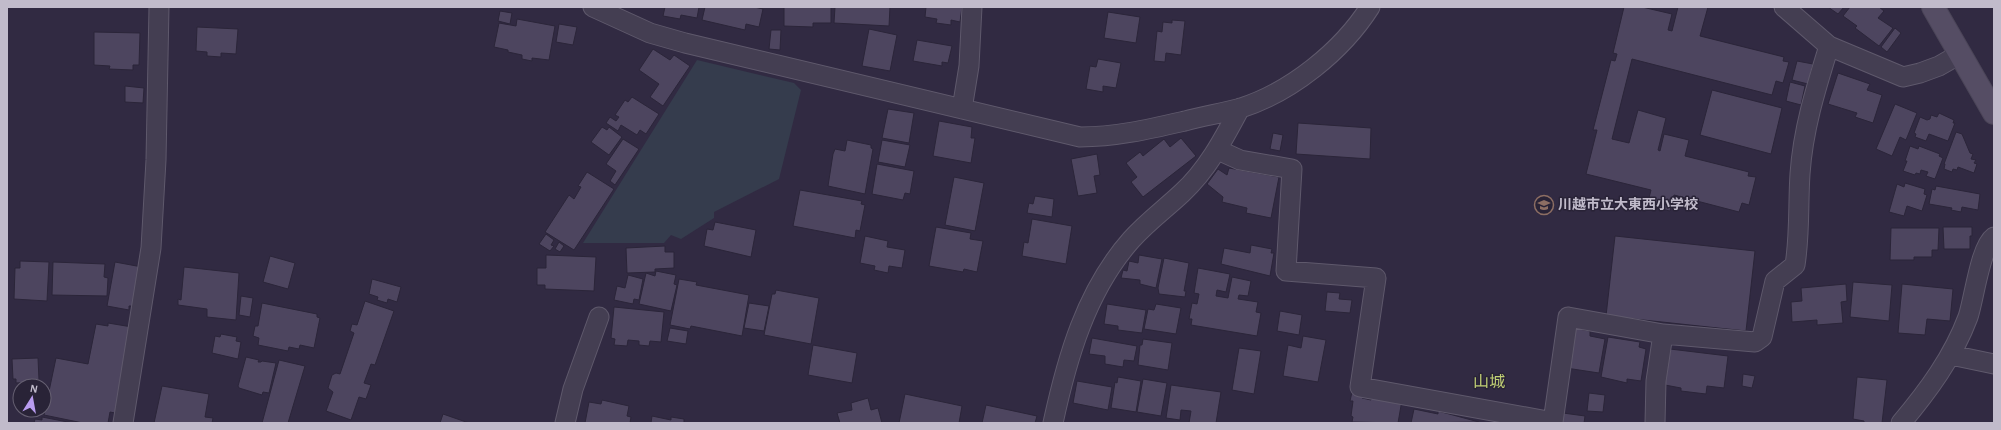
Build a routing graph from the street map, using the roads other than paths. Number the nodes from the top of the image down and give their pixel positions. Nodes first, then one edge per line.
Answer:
1 (159, 7) edge
2 (593, 7) edge
3 (972, 7) edge
4 (1370, 7) edge
5 (1784, 7) edge
6 (1933, 7) edge
7 (1829, 46) junction
8 (1960, 54) junction
9 (962, 108) junction
10 (1240, 108) junction
11 (1994, 113) edge
12 (1218, 150) junction
13 (1994, 237) edge
14 (598, 317) dead end
15 (1663, 334) junction
16 (1951, 355) junction
17 (1994, 364) edge
18 (123, 423) edge
19 (564, 423) edge
20 (1053, 423) edge
21 (1655, 423) edge
22 (1901, 423) edge

1 - 18 street
2 - 9 street
3 - 9 street
4 - 10 street
5 - 7 street
6 - 8 main road
7 - 8 street
7 - 15 street
8 - 11 main road
9 - 10 street
10 - 12 street
12 - 15 street
12 - 20 street
13 - 16 street
14 - 19 street
15 - 21 street
16 - 17 street
16 - 22 street

